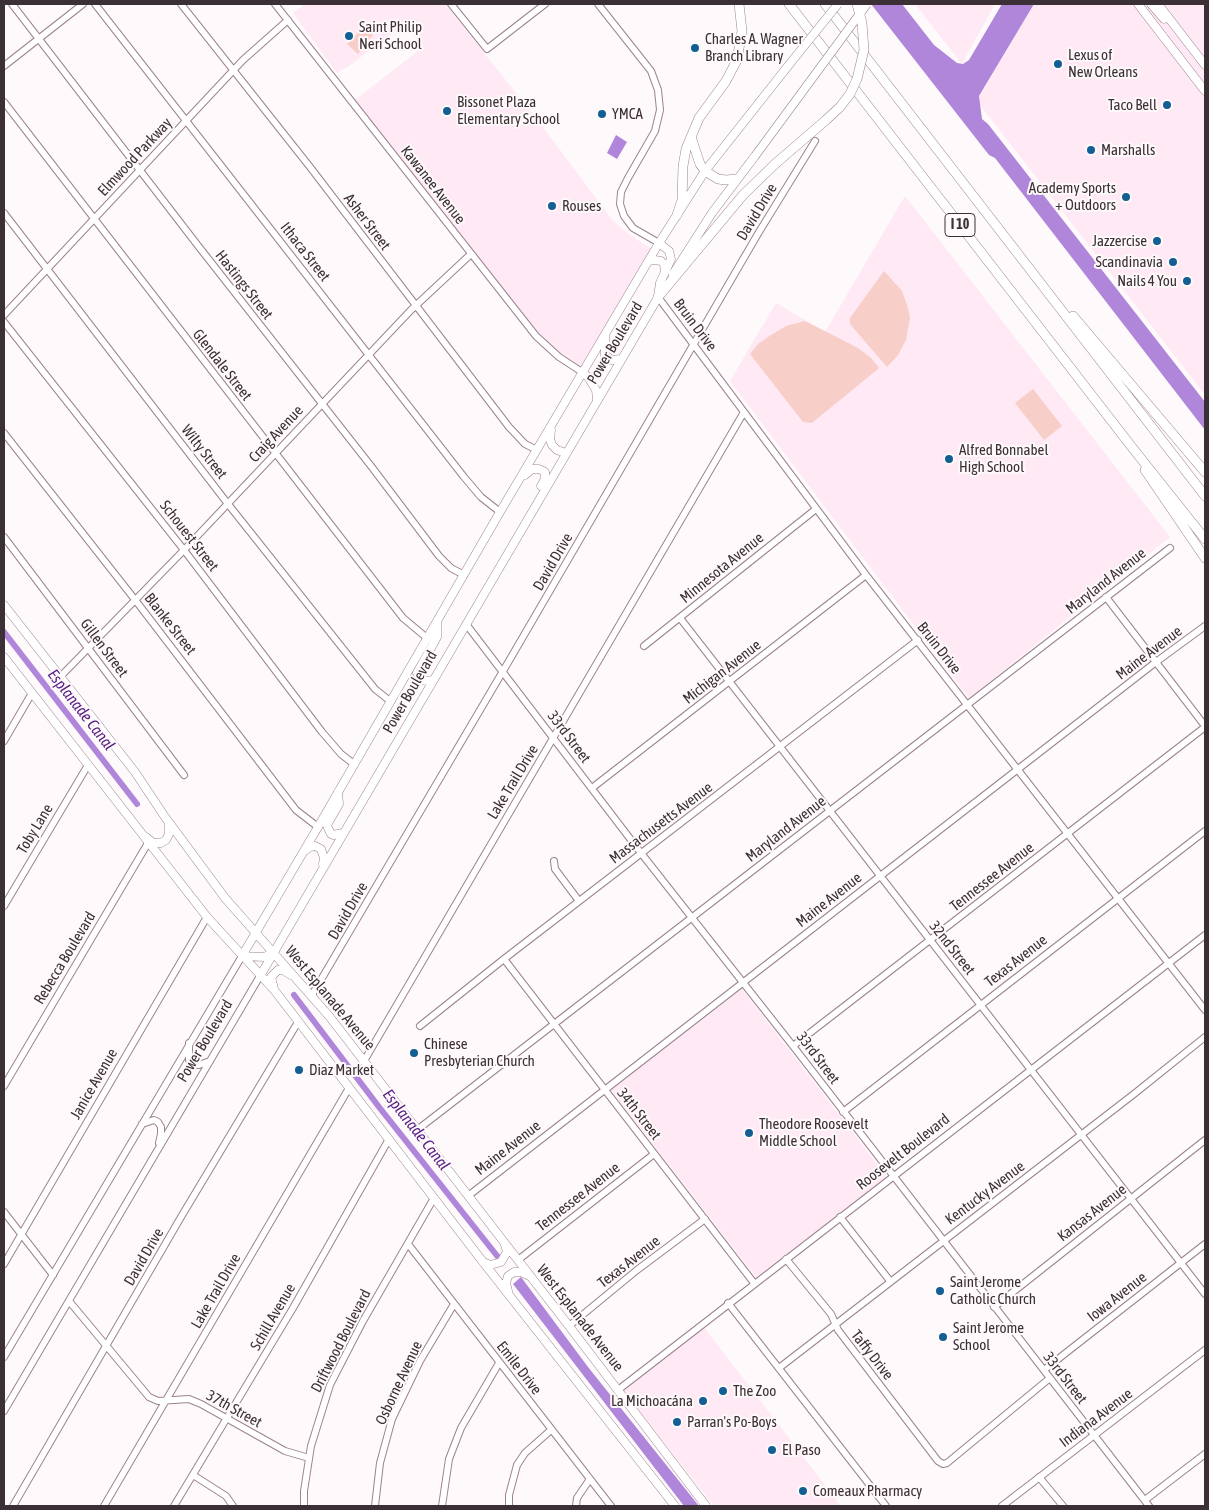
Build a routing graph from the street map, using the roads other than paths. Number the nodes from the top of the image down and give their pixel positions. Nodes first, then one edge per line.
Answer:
1 (12, 4) edge
2 (83, 4) edge
3 (95, 4) edge
4 (181, 4) edge
5 (275, 4) edge
6 (451, 4) edge
7 (545, 4) edge
8 (598, 4) edge
9 (740, 4) edge
10 (789, 4) edge
11 (825, 4) edge
12 (838, 4) edge
13 (857, 4) edge
14 (867, 4) edge
15 (1138, 4) edge
16 (1151, 4) edge
17 (1158, 4) edge
18 (288, 20) junction
19 (39, 38) junction
20 (1192, 47) junction
21 (1205, 65) edge
22 (4, 66) edge
23 (233, 71) junction
24 (1205, 91) edge
25 (4, 102) edge
26 (187, 120) junction
27 (691, 136) junction
28 (815, 141) dead end
29 (140, 170) junction
30 (705, 171) junction
31 (736, 179) junction
32 (4, 213) edge
33 (677, 215) junction
34 (94, 219) junction
35 (660, 243) junction
36 (1014, 248) junction
37 (471, 254) junction
38 (649, 261) junction
39 (47, 270) junction
40 (665, 272) junction
41 (658, 298) junction
42 (415, 306) junction
43 (4, 315) edge
44 (4, 322) edge
45 (605, 334) junction
46 (694, 345) junction
47 (368, 354) junction
48 (621, 359) junction
49 (582, 372) junction
50 (597, 399) junction
51 (322, 404) junction
52 (744, 412) junction
53 (551, 425) junction
54 (4, 434) edge
55 (1131, 446) junction
56 (537, 450) junction
57 (566, 453) junction
58 (275, 454) junction
59 (1205, 472) edge
60 (520, 478) junction
61 (1205, 496) edge
62 (540, 498) junction
63 (228, 504) junction
64 (816, 509) junction
65 (500, 512) junction
66 (4, 537) edge
67 (1205, 539) edge
68 (1170, 548) dead end
69 (184, 550) junction
70 (1205, 558) edge
71 (866, 575) junction
72 (464, 576) junction
73 (1106, 597) junction
74 (136, 601) junction
75 (5, 608) edge
76 (680, 618) junction
77 (438, 621) junction
78 (466, 624) junction
79 (1205, 626) edge
80 (427, 638) junction
81 (918, 640) junction
82 (644, 646) dead end
83 (88, 649) junction
84 (4, 657) edge
85 (1156, 662) junction
86 (503, 671) junction
87 (60, 677) junction
88 (434, 680) junction
89 (730, 682) junction
90 (32, 693) junction
91 (390, 701) junction
92 (968, 704) junction
93 (1205, 726) edge
94 (554, 737) junction
95 (4, 741) edge
96 (780, 747) junction
97 (354, 764) junction
98 (88, 766) junction
99 (1018, 769) junction
100 (184, 775) dead end
101 (592, 788) junction
102 (338, 792) junction
103 (830, 811) junction
104 (169, 823) junction
105 (318, 827) junction
106 (139, 831) junction
107 (1205, 831) edge
108 (343, 833) junction
109 (1068, 833) junction
110 (148, 843) junction
111 (303, 853) junction
112 (642, 853) junction
113 (554, 861) dead end
114 (322, 869) junction
115 (881, 876) junction
116 (1118, 898) junction
117 (579, 902) junction
118 (4, 906) edge
119 (207, 917) junction
120 (692, 918) junction
121 (255, 932) junction
122 (1205, 935) edge
123 (931, 940) junction
124 (273, 952) junction
125 (242, 956) junction
126 (504, 959) junction
127 (1169, 964) junction
128 (260, 976) junction
129 (297, 978) junction
130 (743, 982) junction
131 (274, 990) junction
132 (312, 995) junction
133 (980, 1005) junction
134 (1205, 1010) edge
135 (298, 1022) junction
136 (554, 1024) junction
137 (420, 1026) dead end
138 (1205, 1037) edge
139 (189, 1042) junction
140 (793, 1046) junction
141 (210, 1061) junction
142 (364, 1061) junction
143 (1031, 1070) junction
144 (4, 1086) edge
145 (349, 1088) junction
146 (604, 1090) junction
147 (843, 1112) junction
148 (141, 1125) junction
149 (417, 1130) junction
150 (1081, 1135) junction
151 (389, 1139) junction
152 (1205, 1140) edge
153 (155, 1154) junction
154 (654, 1154) junction
155 (893, 1176) junction
156 (468, 1196) junction
157 (434, 1198) junction
158 (1131, 1198) junction
159 (4, 1212) edge
160 (840, 1217) junction
161 (704, 1220) junction
162 (21, 1234) junction
163 (942, 1240) junction
164 (504, 1242) junction
165 (408, 1244) junction
166 (1205, 1244) edge
167 (786, 1258) junction
168 (518, 1260) junction
169 (483, 1262) junction
170 (1181, 1262) junction
171 (4, 1264) edge
172 (53, 1275) junction
173 (531, 1277) junction
174 (890, 1281) junction
175 (754, 1283) junction
176 (1205, 1294) edge
177 (509, 1295) junction
178 (69, 1301) junction
179 (454, 1304) junction
180 (728, 1304) junction
181 (994, 1307) junction
182 (834, 1324) junction
183 (569, 1326) junction
184 (107, 1346) junction
185 (1205, 1350) edge
186 (4, 1358) edge
187 (499, 1363) junction
188 (779, 1368) junction
189 (1044, 1370) junction
190 (1050, 1378) junction
191 (618, 1390) junction
192 (167, 1400) junction
193 (4, 1412) edge
194 (228, 1419) junction
195 (551, 1430) junction
196 (1094, 1435) junction
197 (1205, 1454) edge
198 (309, 1458) junction
199 (193, 1476) junction
200 (1039, 1477) junction
201 (590, 1480) junction
202 (1145, 1500) junction
203 (13, 1506) edge
204 (104, 1506) edge
205 (174, 1506) edge
206 (233, 1506) edge
207 (304, 1506) edge
208 (375, 1506) edge
209 (442, 1506) edge
210 (509, 1506) edge
211 (576, 1506) edge
212 (611, 1506) edge
213 (674, 1506) edge
214 (706, 1506) edge
215 (886, 1506) edge
216 (1002, 1506) edge
217 (1063, 1506) edge
218 (1149, 1506) edge

1 - 19 street, Hastings Street
2 - 19 street
3 - 26 street, Ithaca Street
4 - 23 street, Asher Street
5 - 18 street, Kawanee Avenue
6 - 7 street
8 - 35 street
9 - 27 highway
10 - 55 highway, I 10
11 - 36 highway, I 10
12 - 30 main road, Power Boulevard, bridge
13 - 41 highway, bridge
14 - 31 main road, Power Boulevard, bridge
15 - 24 main road
16 - 20 main road
17 - 20 main road
18 - 23 street, Elmwood Parkway
18 - 37 street, Kawanee Avenue
19 - 22 street
19 - 29 street, Hastings Street
20 - 21 main road
23 - 26 street, Elmwood Parkway
23 - 42 street, Asher Street
25 - 34 street, Glendale Street
26 - 29 street, Elmwood Parkway
26 - 47 street, Ithaca Street
27 - 30 highway
27 - 33 highway
28 - 46 street, David Drive
29 - 34 street, Elmwood Parkway
29 - 51 street, Hastings Street
30 - 31 highway
30 - 33 main road, Power Boulevard
31 - 41 main road, Power Boulevard
32 - 39 street, Wilty Street
33 - 35 main road, Power Boulevard
34 - 39 street, Elmwood Parkway
34 - 58 street, Glendale Street
35 - 38 main road, Power Boulevard
35 - 40 main road
36 - 59 highway
36 - 61 highway, I 10
37 - 42 street, Craig Avenue
37 - 49 street, Kawanee Avenue
38 - 40 main road
38 - 45 main road, Power Boulevard
39 - 43 street, Elmwood Parkway
39 - 63 street, Wilty Street
40 - 41 main road
41 - 46 street, Bruin Drive
41 - 48 main road, Power Boulevard
42 - 47 street, Craig Avenue
42 - 56 street, Asher Street
44 - 69 street, Schouest Street
45 - 48 main road
45 - 49 main road, Power Boulevard
46 - 52 street, Bruin Drive
46 - 86 street, David Drive
47 - 51 street, Craig Avenue
47 - 65 street, Ithaca Street
48 - 50 main road, Power Boulevard
49 - 50 main road
49 - 53 main road, Power Boulevard
50 - 57 main road, Power Boulevard
51 - 58 street, Craig Avenue
51 - 72 street, Hastings Street
52 - 64 street, Bruin Drive
52 - 94 street, Lake Trail Drive
53 - 56 main road, Power Boulevard
53 - 57 main road
54 - 74 street, Blanke Street
55 - 67 highway, I 10
55 - 70 highway
56 - 60 main road, Power Boulevard
57 - 62 main road, Power Boulevard
58 - 63 street, Craig Avenue
58 - 80 street, Glendale Street
60 - 62 main road
60 - 65 main road, Power Boulevard
62 - 78 main road, Power Boulevard
63 - 69 street, Craig Avenue
63 - 91 street, Wilty Street
64 - 71 street, Bruin Drive
64 - 76 street, Minnesota Avenue
65 - 72 main road, Power Boulevard
66 - 83 street, Gillen Street
68 - 73 street, Maryland Avenue
69 - 74 street, Craig Avenue
69 - 97 street, Schouest Street
71 - 81 street, Bruin Drive
71 - 89 street, Michigan Avenue
72 - 77 main road, Power Boulevard
73 - 85 street
73 - 92 street, Maryland Avenue
74 - 83 street, Craig Avenue
74 - 105 street, Blanke Street
75 - 87 main road, West Esplanade Avenue
76 - 82 street, Minnesota Avenue
76 - 89 street, 32nd Street
77 - 80 main road, Power Boulevard
77 - 88 main road
78 - 86 street, 33rd Street
78 - 88 main road, Power Boulevard
79 - 85 street, Maine Avenue
80 - 91 main road, Power Boulevard
81 - 92 street, Bruin Drive
81 - 96 street, Massachusetts Avenue
83 - 87 street, Craig Avenue
83 - 100 street, Gillen Street
84 - 90 main road
85 - 93 street
85 - 99 street, Maine Avenue
86 - 94 street, 33rd Street
86 - 132 street, David Drive
87 - 104 main road, West Esplanade Avenue
88 - 108 main road, Power Boulevard
89 - 96 street, 32nd Street
89 - 101 street, Michigan Avenue
90 - 95 street
90 - 98 main road
91 - 97 main road, Power Boulevard
92 - 99 street, Bruin Drive
92 - 103 street, Maryland Avenue
93 - 109 street, Tennessee Avenue
94 - 101 street, 33rd Street
94 - 142 street, Lake Trail Drive
96 - 103 street, 32nd Street
96 - 112 street, Massachusetts Avenue
97 - 102 main road, Power Boulevard
98 - 106 main road
98 - 118 street, Toby Lane
99 - 109 street, Bruin Drive
99 - 115 street, Maine Avenue
101 - 112 street, 33rd Street
102 - 105 main road, Power Boulevard
102 - 108 main road
103 - 115 street, 32nd Street
103 - 120 street, Maryland Avenue
104 - 106 main road
104 - 121 main road, West Esplanade Avenue
105 - 111 main road, Power Boulevard
106 - 110 main road
107 - 116 street, Texas Avenue
108 - 114 main road, Power Boulevard
109 - 116 street, Bruin Drive
109 - 123 street, Tennessee Avenue
110 - 119 main road
110 - 144 street, Rebecca Boulevard
111 - 114 main road
111 - 121 main road, Power Boulevard
112 - 117 street, Massachusetts Avenue
112 - 120 street, 33rd Street
113 - 117 street
114 - 124 main road, Power Boulevard
115 - 123 street, 32nd Street
115 - 130 street, Maine Avenue
116 - 127 street, Bruin Drive
116 - 133 street, Texas Avenue
117 - 126 street, Massachusetts Avenue
119 - 125 main road
119 - 162 street, Janice Avenue
120 - 130 street, 33rd Street
120 - 136 street, Maryland Avenue
121 - 124 main road, West Esplanade Avenue
121 - 125 main road, Power Boulevard
122 - 127 street, Roosevelt Boulevard
123 - 133 street, 32nd Street
123 - 140 street, Tennessee Avenue
124 - 125 main road
124 - 128 main road, Power Boulevard
124 - 129 main road, West Esplanade Avenue
125 - 128 main road
125 - 139 street, Power Boulevard
126 - 136 street, 34th Street
126 - 137 street, Massachusetts Avenue
127 - 134 street, Bruin Drive
127 - 143 street, Roosevelt Boulevard
128 - 131 main road
128 - 141 street, Power Boulevard
129 - 131 main road
129 - 132 main road, West Esplanade Avenue
130 - 140 street, 33rd Street
130 - 146 street, Maine Avenue
131 - 135 main road
132 - 142 main road, West Esplanade Avenue
133 - 143 street, 32nd Street
133 - 147 street, Texas Avenue
135 - 145 main road
135 - 184 street, David Drive
136 - 146 street, 34th Street
136 - 149 street, Maryland Avenue
138 - 150 street, Kentucky Avenue
139 - 141 street
139 - 148 street, Power Boulevard
140 - 147 street, 33rd Street
141 - 153 street, Power Boulevard
142 - 149 main road, West Esplanade Avenue
143 - 150 street, 32nd Street
143 - 155 street, Roosevelt Boulevard
145 - 151 main road
145 - 192 street, Lake Trail Drive
146 - 154 street, 34th Street
146 - 156 street, Maine Avenue
147 - 155 street, 33rd Street
148 - 153 street
148 - 172 street, Power Boulevard
149 - 156 main road, West Esplanade Avenue
150 - 158 street, 32nd Street
150 - 163 street, Kentucky Avenue
151 - 157 main road
151 - 194 street, Schill Avenue
152 - 158 street, Kansas Avenue
153 - 178 street, Power Boulevard
154 - 161 street, 34th Street
154 - 168 street, Tennessee Avenue
155 - 160 street, Roosevelt Boulevard
155 - 163 street, 33rd Street
156 - 164 main road, West Esplanade Avenue
157 - 165 street, Driftwood Boulevard
157 - 169 main road
158 - 170 street, 32nd Street
158 - 181 street, Kansas Avenue
159 - 162 street
160 - 167 street, Roosevelt Boulevard
160 - 174 street
161 - 175 street, 34th Street
161 - 183 street, Texas Avenue
162 - 171 street, Janice Avenue
162 - 172 street
163 - 174 street, Kentucky Avenue
163 - 181 street, 33rd Street
164 - 168 main road, West Esplanade Avenue
164 - 169 main road
165 - 179 street, Emile Drive
165 - 198 street, Driftwood Boulevard
166 - 170 street, Iowa Avenue
167 - 175 street, Roosevelt Boulevard
167 - 182 street, Taffy Drive
168 - 173 main road, West Esplanade Avenue
169 - 177 main road
170 - 176 street, 32nd Street
170 - 189 street, Iowa Avenue
172 - 186 street, Power Boulevard
173 - 177 main road
173 - 183 main road, West Esplanade Avenue
174 - 182 street, Kentucky Avenue
175 - 180 street, Roosevelt Boulevard
177 - 213 main road
178 - 184 street, 37th Street
178 - 193 street, Power Boulevard
179 - 187 street, Emile Drive
179 - 208 street, Osborne Avenue
180 - 188 street
180 - 191 street, Roosevelt Boulevard
181 - 189 street, 33rd Street
182 - 188 street, Kentucky Avenue
182 - 190 street, Taffy Drive
183 - 191 main road, West Esplanade Avenue
184 - 192 street, 37th Street
184 - 203 street, David Drive
185 - 196 street, Indiana Avenue
187 - 195 street, Emile Drive
187 - 209 street
188 - 215 street
189 - 190 street, 33rd Street
190 - 196 street, 33rd Street
191 - 214 main road, West Esplanade Avenue
192 - 194 street, 37th Street
192 - 204 street, Lake Trail Drive
194 - 198 street, 37th Street
194 - 199 street, Schill Avenue
195 - 201 street, Emile Drive
195 - 210 street
196 - 200 street, Indiana Avenue
196 - 202 street, 33rd Street
197 - 202 street
198 - 207 street, Driftwood Boulevard
199 - 205 street, Schill Avenue
199 - 206 street
200 - 216 street, Indiana Avenue
200 - 217 street
201 - 211 street
201 - 212 street, Emile Drive
202 - 218 street, 33rd Street

